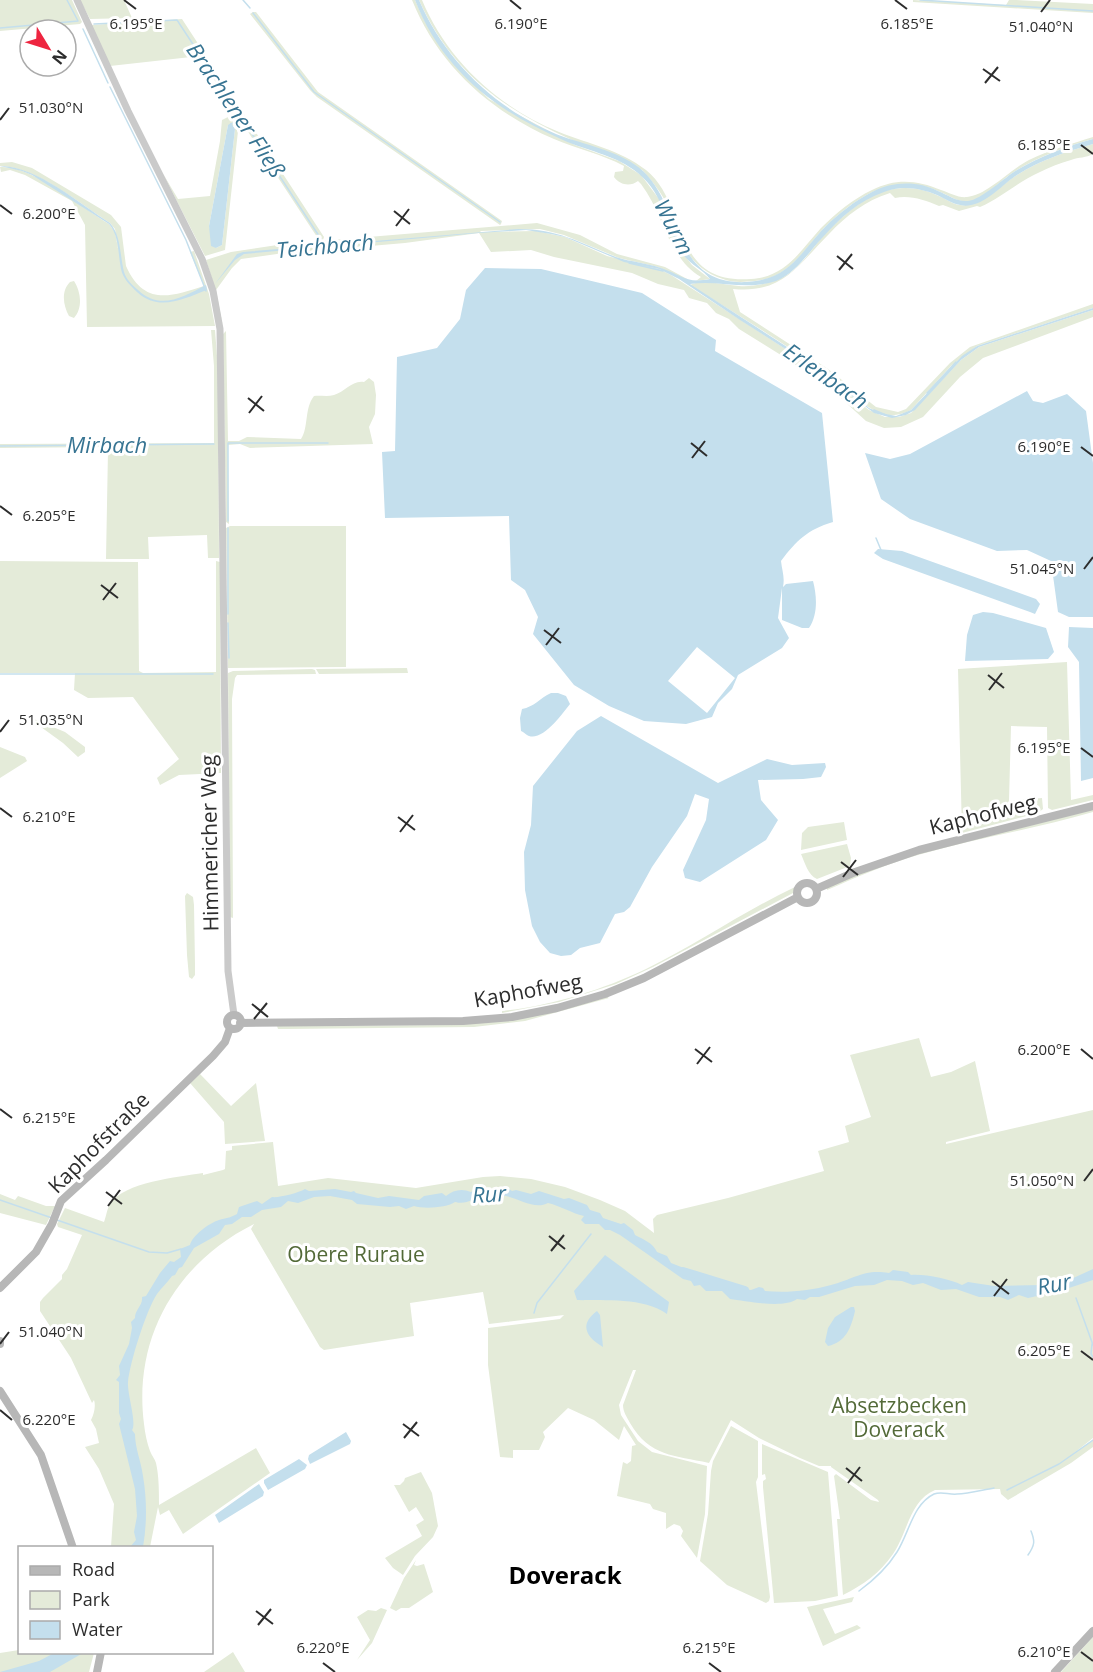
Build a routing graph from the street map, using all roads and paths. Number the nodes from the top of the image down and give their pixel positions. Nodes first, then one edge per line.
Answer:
1 (77, 0) edge
2 (1093, 806) edge
3 (816, 889) junction
4 (798, 897) junction
5 (234, 1015) junction
6 (240, 1023) junction
7 (230, 1028) junction
8 (0, 1288) edge
9 (0, 1391) edge
10 (72, 1546) edge
11 (1093, 1631) edge
12 (101, 1654) edge
13 (97, 1672) edge
14 (1055, 1672) edge

1 - 5 street, Himmericher Weg
2 - 3 main road, Kaphofweg
3 - 4 main road, Kaphofweg
3 - 4 main road, Kaphofweg
4 - 6 main road, Kaphofweg
5 - 6 main road
5 - 7 main road
6 - 7 main road
7 - 8 main road, Kaphofstraße
9 - 10 main road
11 - 14 main road
12 - 13 main road

